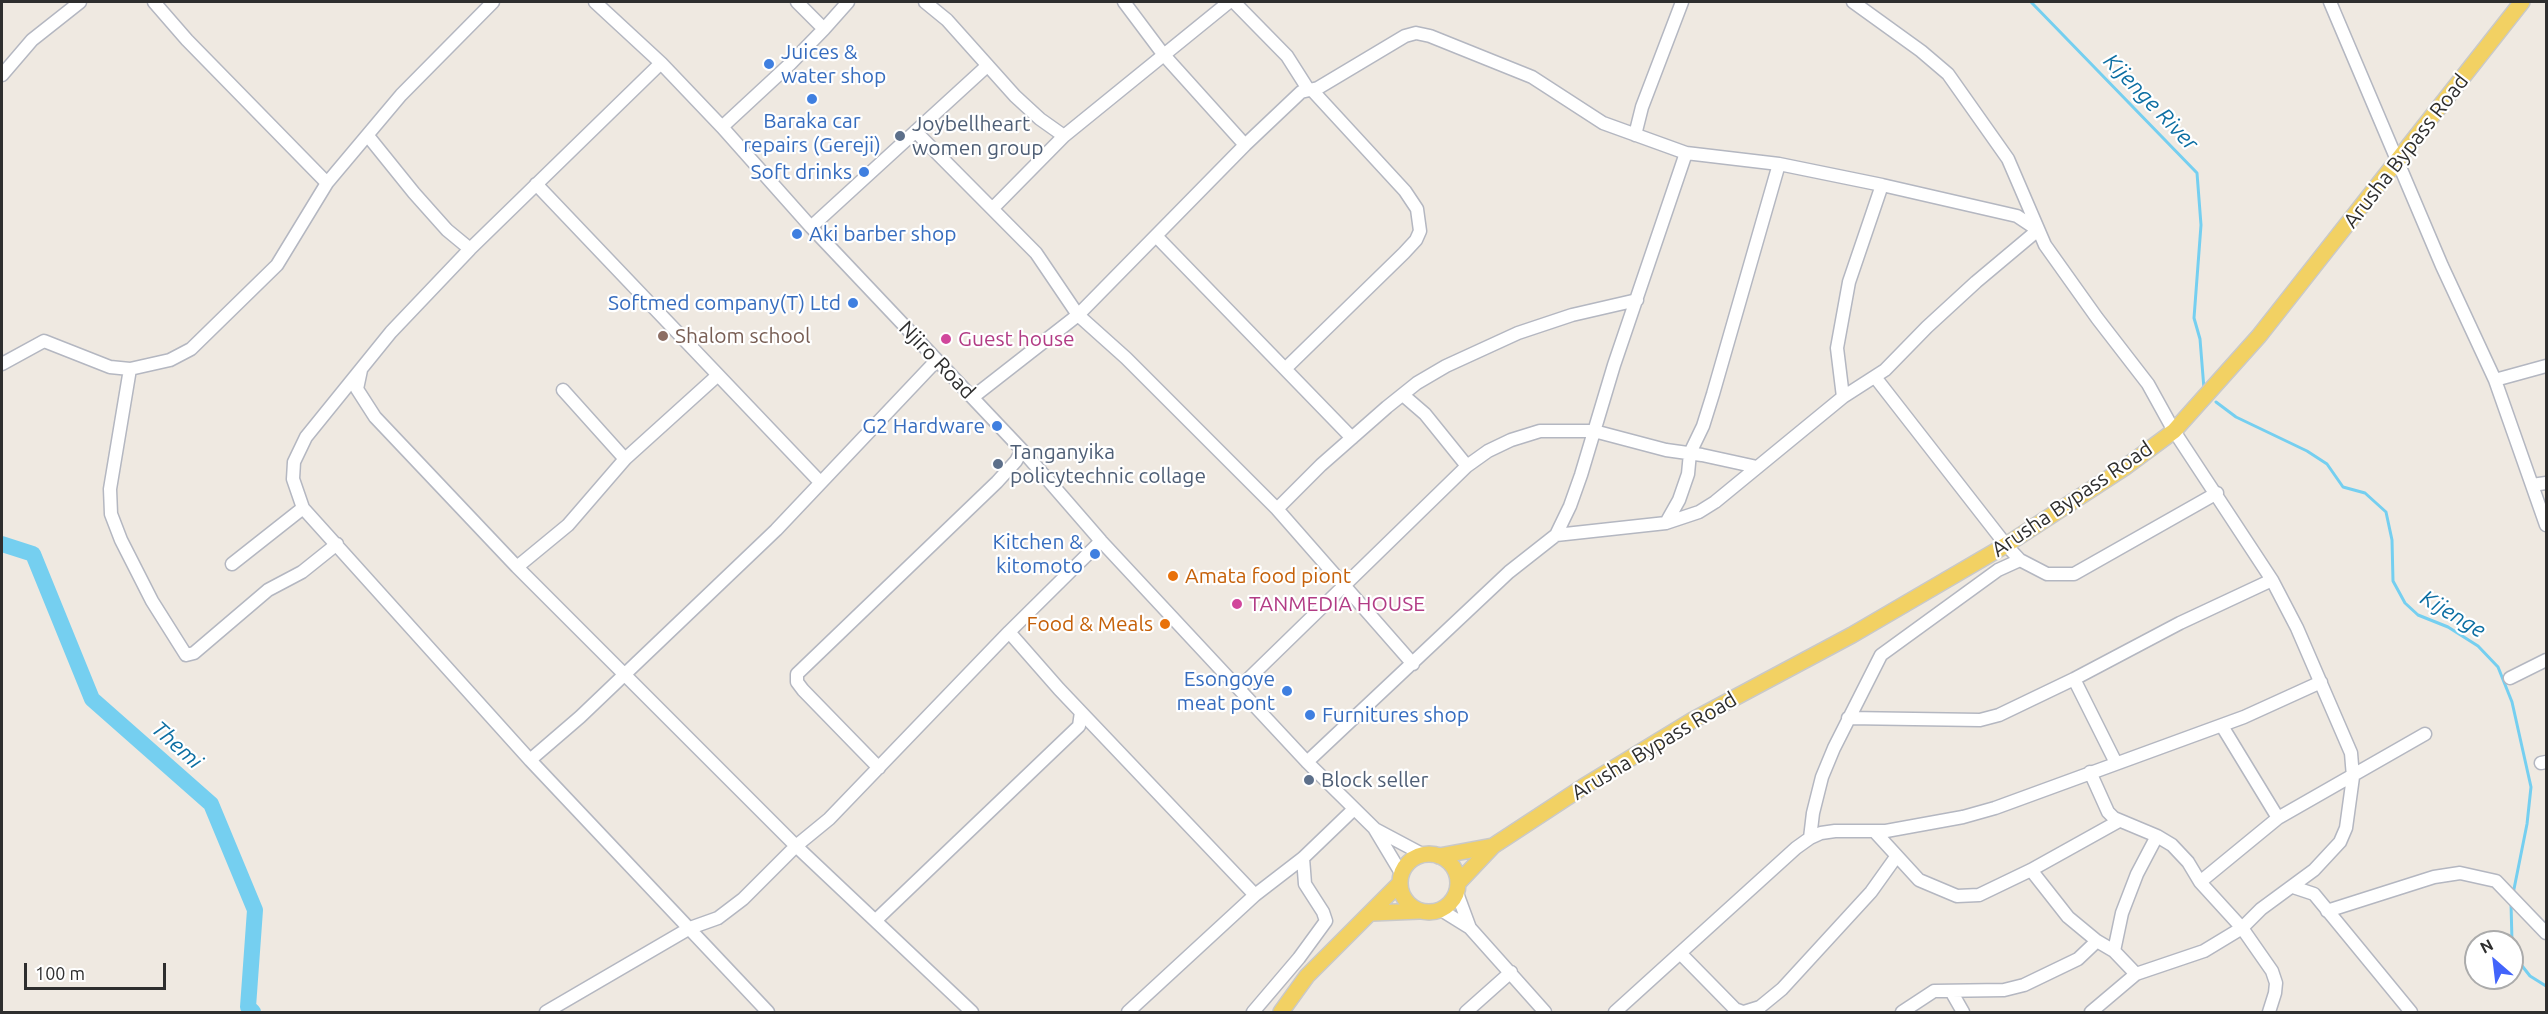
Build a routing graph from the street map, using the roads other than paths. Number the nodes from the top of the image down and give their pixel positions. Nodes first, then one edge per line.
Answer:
1 (80, 2) edge
2 (154, 2) edge
3 (493, 2) edge
4 (595, 2) edge
5 (797, 2) edge
6 (848, 2) edge
7 (925, 2) edge
8 (1124, 2) edge
9 (1232, 2) edge
10 (1682, 2) edge
11 (1853, 2) edge
12 (2330, 2) edge
13 (2522, 2) edge
14 (824, 29) junction
15 (1163, 54) junction
16 (661, 63) junction
17 (987, 66) junction
18 (2, 75) edge
19 (1309, 89) junction
20 (722, 127) junction
21 (917, 133) junction
22 (368, 135) junction
23 (1635, 135) junction
24 (1064, 136) junction
25 (1245, 145) junction
26 (1686, 153) junction
27 (2398, 162) junction
28 (1779, 164) junction
29 (327, 183) junction
30 (536, 184) junction
31 (1882, 185) junction
32 (993, 208) junction
33 (811, 227) junction
34 (2038, 230) junction
35 (1156, 236) junction
36 (470, 249) junction
37 (1637, 300) junction
38 (1078, 315) junction
39 (936, 361) junction
40 (2, 364) edge
41 (2547, 366) edge
42 (361, 368) junction
43 (1286, 368) junction
44 (130, 369) junction
45 (718, 375) junction
46 (1875, 377) junction
47 (2495, 380) junction
48 (563, 390) dead end
49 (1402, 395) junction
50 (973, 397) junction
51 (1843, 397) junction
52 (2174, 430) junction
53 (1594, 431) junction
54 (1352, 438) junction
55 (1022, 450) junction
56 (1690, 453) junction
57 (625, 459) junction
58 (1467, 466) junction
59 (1757, 467) junction
60 (820, 482) junction
61 (2547, 483) edge
62 (2532, 485) junction
63 (2217, 493) junction
64 (303, 508) junction
65 (1277, 509) junction
66 (1666, 523) junction
67 (2547, 525) edge
68 (1556, 535) junction
69 (1101, 541) junction
70 (337, 544) junction
71 (2006, 545) junction
72 (2020, 560) junction
73 (232, 564) dead end
74 (518, 567) junction
75 (2272, 580) junction
76 (1346, 586) junction
77 (1009, 632) junction
78 (2547, 660) edge
79 (1413, 664) junction
80 (623, 674) junction
81 (2510, 678) dead end
82 (2074, 679) junction
83 (2321, 682) junction
84 (1239, 688) junction
85 (1081, 711) junction
86 (1848, 718) junction
87 (2222, 726) junction
88 (2425, 734) dead end
89 (530, 760) junction
90 (1307, 762) junction
91 (2116, 764) junction
92 (879, 768) junction
93 (2090, 772) junction
94 (2353, 777) junction
95 (1354, 809) junction
96 (2278, 818) junction
97 (2119, 821) junction
98 (1374, 828) junction
99 (1875, 832) junction
100 (2157, 836) junction
101 (1810, 838) junction
102 (796, 846) junction
103 (1493, 846) junction
104 (1422, 854) junction
105 (1439, 855) junction
106 (1896, 857) junction
107 (2053, 857) junction
108 (1303, 858) junction
109 (2031, 870) junction
110 (2314, 870) junction
111 (1400, 879) junction
112 (2200, 882) junction
113 (2044, 886) junction
114 (2293, 887) junction
115 (1458, 888) junction
116 (2314, 894) junction
117 (1255, 895) junction
118 (1441, 910) junction
119 (1419, 911) junction
120 (2327, 911) junction
121 (1373, 913) junction
122 (876, 920) junction
123 (690, 928) junction
124 (1470, 928) junction
125 (2242, 928) junction
126 (2542, 928) edge
127 (2097, 941) junction
128 (2114, 951) junction
129 (1681, 954) junction
130 (1511, 972) junction
131 (2136, 974) junction
132 (1951, 991) junction
133 (546, 1012) edge
134 (768, 1012) edge
135 (972, 1012) edge
136 (1128, 1012) edge
137 (1253, 1012) edge
138 (1281, 1012) edge
139 (1466, 1012) edge
140 (1545, 1012) edge
141 (1615, 1012) edge
142 (1743, 1012) edge
143 (1902, 1012) edge
144 (1963, 1012) edge
145 (2091, 1012) edge
146 (2269, 1012) edge
147 (2411, 1012) edge

1 - 18 street
2 - 29 street
3 - 22 street
4 - 16 street, Njiro Road
5 - 14 street
6 - 14 street
7 - 17 street
8 - 15 street
9 - 15 street
9 - 19 street
10 - 23 street
11 - 34 street
12 - 27 street
13 - 27 main road, Arusha Bypass Road
14 - 20 street
15 - 24 street
15 - 25 street
16 - 20 street, Njiro Road
16 - 30 street
17 - 21 street
17 - 24 street
19 - 23 street
19 - 25 street
19 - 43 street
20 - 33 street, Njiro Road
21 - 32 street
21 - 33 street
22 - 29 street
22 - 36 street
23 - 26 street
24 - 32 street
25 - 35 street
26 - 28 street
26 - 37 street
27 - 47 street
27 - 52 main road, Arusha Bypass Road
28 - 31 street
28 - 56 street
29 - 44 street
30 - 36 street
30 - 45 street
31 - 34 street
31 - 51 street
32 - 38 street
33 - 39 street, Njiro Road
34 - 46 street
34 - 52 street
35 - 38 street
35 - 43 street
36 - 42 street
37 - 49 street
37 - 53 street
38 - 50 street
38 - 65 street
39 - 50 street, Njiro Road
39 - 60 street
40 - 44 street
41 - 47 street
42 - 64 street
42 - 74 street
43 - 54 street
44 - 70 street
45 - 57 street
45 - 60 street
46 - 51 street
46 - 71 street
47 - 62 street
48 - 57 street
49 - 54 street
49 - 58 street
50 - 55 street, Njiro Road
51 - 59 street
52 - 63 street
52 - 71 main road, Arusha Bypass Road
53 - 56 street
53 - 58 street
53 - 68 street
54 - 65 street
55 - 69 street, Njiro Road
55 - 92 street
56 - 59 street
56 - 66 street
57 - 74 street
58 - 76 street
59 - 66 street
60 - 80 street
61 - 62 street
62 - 67 street
63 - 72 street
63 - 75 street
64 - 70 street
64 - 73 street
65 - 76 street
66 - 68 street
68 - 79 street
69 - 77 street
69 - 84 street, Njiro Road
70 - 89 street
71 - 72 street
71 - 103 main road, Arusha Bypass Road
72 - 86 street
74 - 80 street
75 - 82 street
75 - 83 street
76 - 79 street
76 - 84 street
77 - 85 street
77 - 92 street
78 - 81 street
79 - 90 street
80 - 89 street
80 - 102 street
82 - 86 street
82 - 91 street
83 - 87 street
83 - 94 street
84 - 90 street, Njiro Road
85 - 117 street
85 - 122 street
86 - 101 street
87 - 91 street
87 - 96 street
88 - 94 street
89 - 123 street
90 - 95 street, Njiro Road
91 - 93 street
92 - 102 street
93 - 97 street
93 - 99 street
94 - 96 street
94 - 110 street
95 - 98 street, Njiro Road
95 - 108 street
96 - 112 street
97 - 100 street
97 - 107 street
98 - 104 street, Njiro Road
98 - 111 street, Njiro Road
99 - 101 street
99 - 106 street
100 - 112 street
100 - 128 street
101 - 129 street
102 - 122 street
102 - 123 street
103 - 105 main road, Arusha Bypass Road
103 - 115 main road, Arusha Bypass Road
104 - 105 main road, Arusha Bypass Road
104 - 111 main road
105 - 115 main road
106 - 109 street
106 - 142 street
107 - 109 street
107 - 113 street
108 - 117 street
108 - 137 street
109 - 113 street
110 - 114 street
110 - 116 street
111 - 119 main road
111 - 121 main road
112 - 125 street
113 - 127 street
114 - 116 street
114 - 125 street
115 - 118 main road, Arusha Bypass Road
115 - 124 street
116 - 120 street
117 - 136 street
118 - 119 main road
118 - 124 street
119 - 121 main road
120 - 126 street
120 - 147 street
121 - 138 main road
122 - 135 street
123 - 133 street
123 - 134 street
124 - 130 street
125 - 131 street
125 - 146 street
127 - 128 street
127 - 132 street
128 - 131 street
129 - 141 street
129 - 142 street
130 - 139 street
130 - 140 street
131 - 145 street
132 - 143 street
132 - 144 street

